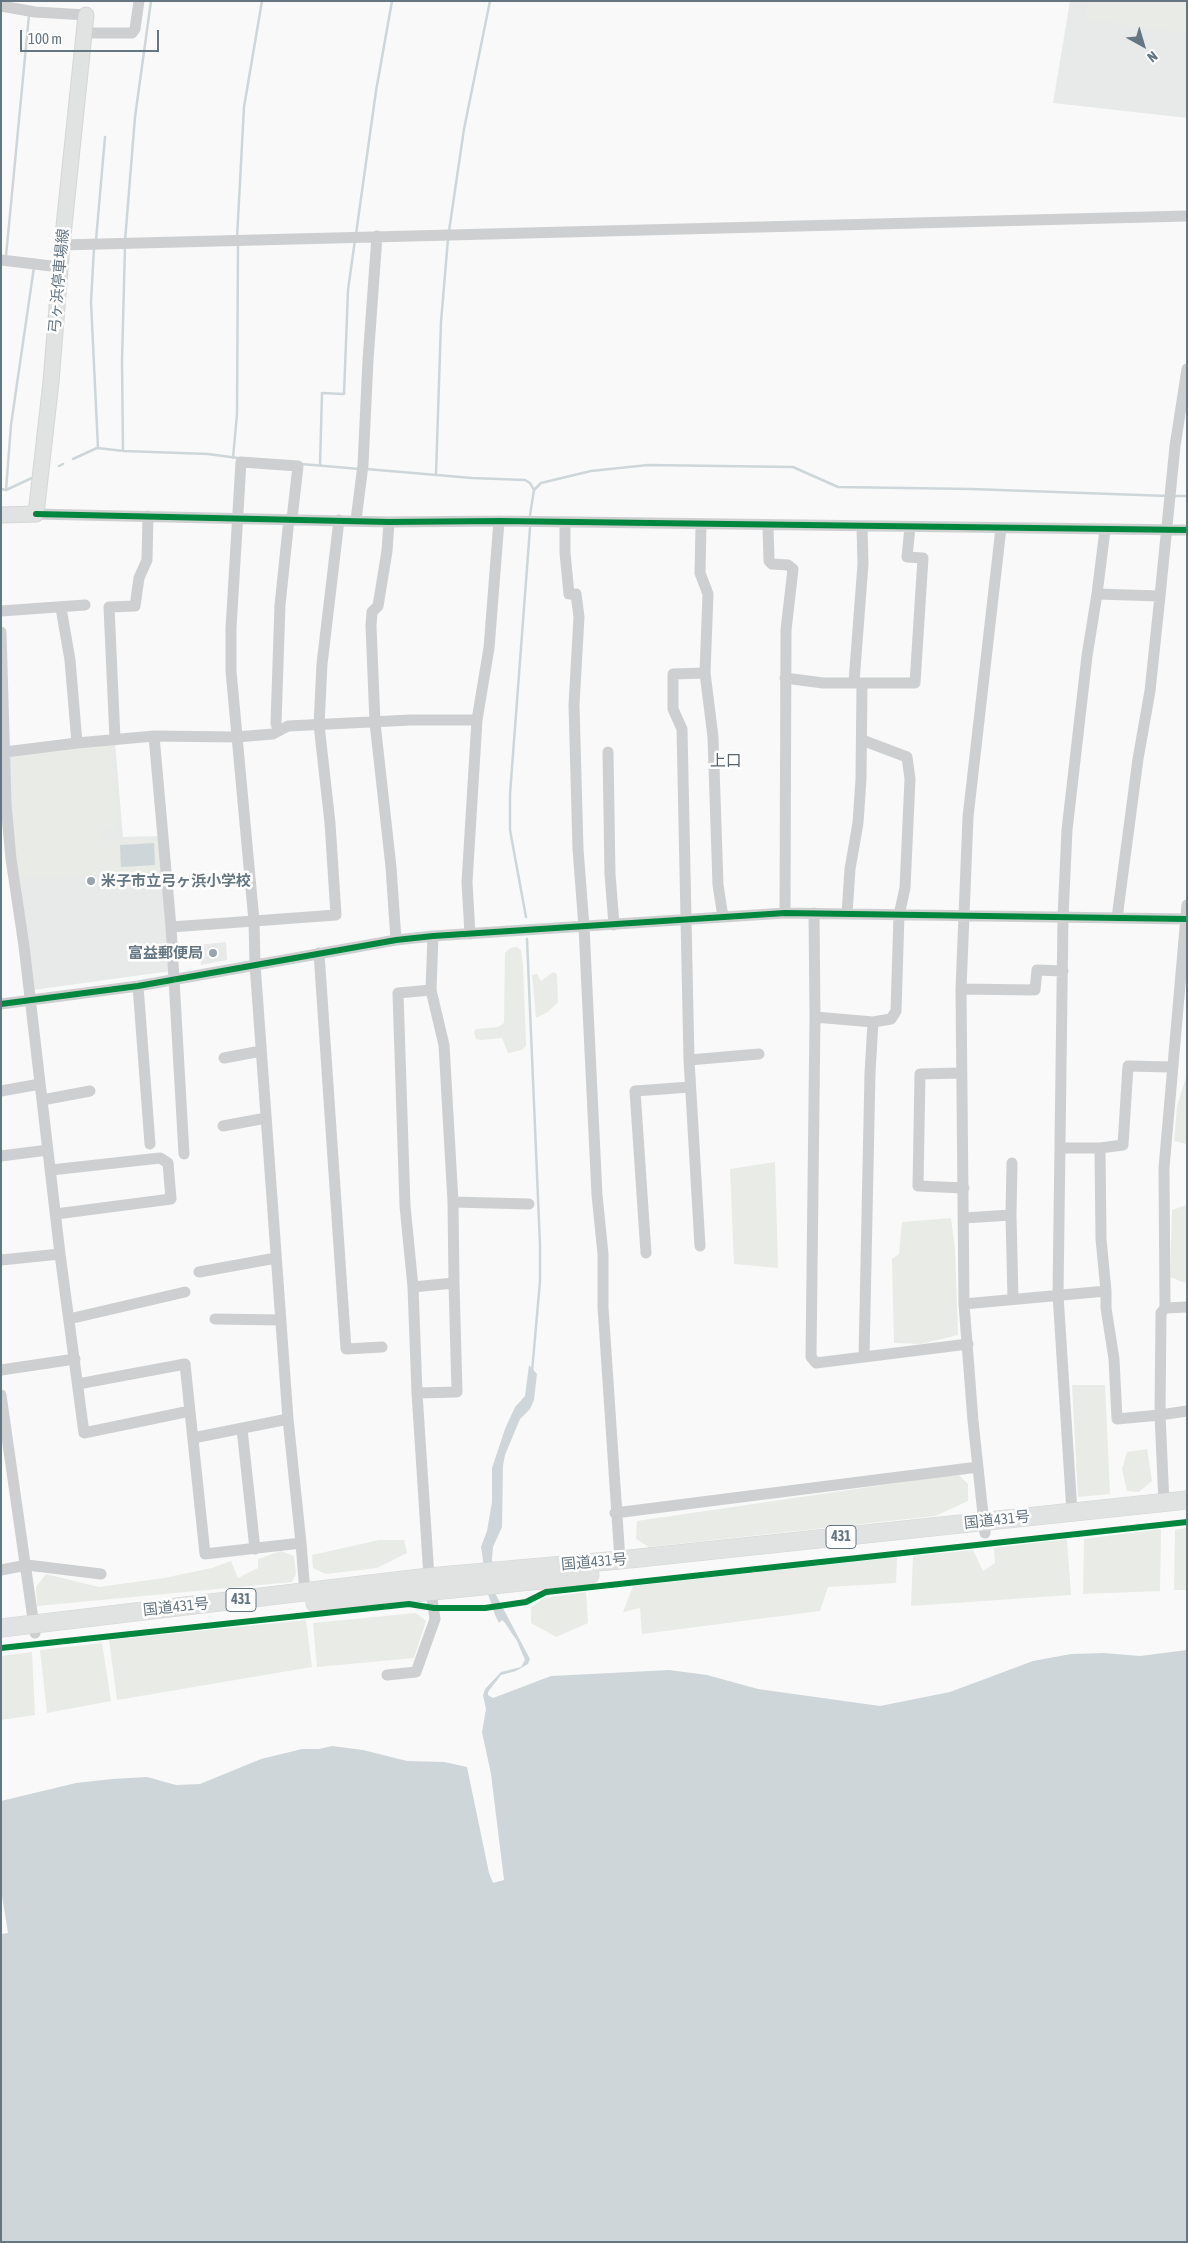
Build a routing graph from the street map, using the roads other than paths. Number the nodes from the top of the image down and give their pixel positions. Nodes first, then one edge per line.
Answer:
1 (139, 1) edge
2 (1, 6) edge
3 (86, 14) joint
4 (84, 33) junction
5 (1187, 216) edge
6 (377, 236) junction
7 (62, 245) junction
8 (1, 260) edge
9 (60, 267) junction
10 (1187, 369) edge
11 (36, 514) junction
12 (1, 515) edge
13 (148, 516) junction
14 (238, 518) junction
15 (290, 519) junction
16 (339, 520) junction
17 (356, 520) junction
18 (499, 521) junction
19 (389, 522) junction
20 (565, 523) junction
21 (701, 525) junction
22 (768, 526) junction
23 (862, 526) junction
24 (910, 527) junction
25 (1001, 528) junction
26 (1105, 530) junction
27 (1167, 530) junction
28 (1187, 530) edge
29 (1097, 594) junction
30 (1160, 596) junction
31 (85, 605) dead end
32 (61, 608) junction
33 (1, 611) edge
34 (1, 632) edge
35 (706, 673) junction
36 (785, 678) junction
37 (858, 683) junction
38 (477, 720) junction
39 (375, 723) junction
40 (319, 725) junction
41 (278, 731) junction
42 (154, 736) junction
43 (236, 737) junction
44 (116, 739) junction
45 (862, 740) junction
46 (76, 743) junction
47 (5, 752) junction
48 (608, 752) dead end
49 (6, 859) edge
50 (1187, 905) edge
51 (785, 913) junction
52 (814, 913) junction
53 (847, 914) junction
54 (899, 915) junction
55 (962, 916) junction
56 (723, 917) junction
57 (1063, 917) junction
58 (1117, 918) junction
59 (687, 919) junction
60 (1186, 919) edge
61 (254, 921) junction
62 (614, 925) junction
63 (171, 927) junction
64 (584, 927) junction
65 (470, 934) junction
66 (433, 936) junction
67 (396, 940) junction
68 (319, 953) junction
69 (255, 964) junction
70 (1063, 971) junction
71 (174, 980) junction
72 (138, 986) junction
73 (961, 989) junction
74 (431, 990) junction
75 (29, 1002) junction
76 (1, 1004) edge
77 (815, 1017) junction
78 (874, 1022) junction
79 (261, 1051) junction
80 (759, 1054) dead end
81 (224, 1058) dead end
82 (689, 1060) junction
83 (1171, 1067) junction
84 (961, 1073) junction
85 (40, 1084) junction
86 (690, 1087) junction
87 (1, 1091) edge
88 (90, 1091) dead end
89 (42, 1100) junction
90 (266, 1118) junction
91 (223, 1126) dead end
92 (150, 1144) dead end
93 (1060, 1148) junction
94 (1100, 1148) junction
95 (48, 1150) junction
96 (184, 1154) dead end
97 (1, 1156) edge
98 (1012, 1163) dead end
99 (51, 1170) junction
100 (964, 1188) junction
101 (453, 1202) junction
102 (529, 1204) dead end
103 (56, 1214) junction
104 (1011, 1215) junction
105 (964, 1218) junction
106 (700, 1246) dead end
107 (646, 1253) dead end
108 (60, 1254) junction
109 (276, 1258) junction
110 (1, 1260) edge
111 (199, 1272) dead end
112 (454, 1283) junction
113 (413, 1288) junction
114 (1106, 1291) junction
115 (185, 1292) dead end
116 (1058, 1295) junction
117 (1013, 1299) junction
118 (964, 1304) junction
119 (1187, 1307) edge
120 (1165, 1308) junction
121 (69, 1319) junction
122 (215, 1319) dead end
123 (280, 1320) junction
124 (968, 1344) junction
125 (382, 1347) dead end
126 (864, 1357) junction
127 (75, 1359) junction
128 (1, 1370) edge
129 (78, 1384) junction
130 (417, 1393) junction
131 (2, 1400) edge
132 (190, 1411) junction
133 (1187, 1411) edge
134 (1160, 1415) junction
135 (288, 1419) junction
136 (242, 1430) junction
137 (193, 1438) junction
138 (5, 1456) edge
139 (978, 1467) junction
140 (1187, 1500) edge
141 (1164, 1503) junction
142 (1187, 1511) edge
143 (1072, 1512) junction
144 (615, 1513) junction
145 (984, 1527) junction
146 (301, 1543) junction
147 (255, 1549) junction
148 (620, 1560) junction
149 (26, 1565) junction
150 (1, 1570) edge
151 (100, 1574) dead end
152 (489, 1578) junction
153 (429, 1584) junction
154 (305, 1593) junction
155 (1, 1628) edge
156 (34, 1628) junction
157 (1, 1638) edge
158 (387, 1675) dead end

1 - 4 street
2 - 3 street
3 - 4 main road, 弓ヶ浜停車場線
4 - 7 main road, 弓ヶ浜停車場線
5 - 6 street
6 - 7 street
6 - 17 street
7 - 9 main road, 弓ヶ浜停車場線
8 - 9 street
9 - 11 main road, 弓ヶ浜停車場線
10 - 27 street
11 - 12 main road
11 - 13 street
13 - 14 street
13 - 44 street
14 - 15 street
14 - 15 street
14 - 43 street
15 - 16 street
15 - 41 street
16 - 17 street
16 - 40 street
17 - 19 street
18 - 19 street
18 - 20 street
18 - 38 street
19 - 39 street
20 - 21 street
20 - 64 street
21 - 22 street
21 - 35 street
22 - 23 street
22 - 36 street
23 - 24 street
23 - 37 street
24 - 25 street
24 - 37 street
25 - 26 street
25 - 55 street
26 - 27 street
26 - 29 street
27 - 28 street
27 - 30 street
29 - 30 street
29 - 57 street
30 - 58 street
31 - 32 street
32 - 33 street
32 - 46 street
34 - 47 street
35 - 56 street
35 - 59 street
36 - 37 street
36 - 51 street
37 - 45 street
38 - 39 street
38 - 65 street
39 - 40 street
39 - 67 street
40 - 41 street
40 - 61 street
41 - 43 street
42 - 43 street
42 - 44 street
42 - 63 street
43 - 61 street
44 - 46 street
45 - 53 street
45 - 54 street
46 - 47 street
47 - 49 street
48 - 62 street
49 - 75 street
50 - 60 street
51 - 52 street
51 - 56 street
52 - 53 street
52 - 77 street
53 - 54 street
54 - 55 street
54 - 78 street
55 - 57 street
55 - 73 street
56 - 59 street
57 - 58 street
57 - 70 street
58 - 60 street
59 - 62 street
59 - 82 street
60 - 83 street
61 - 63 street
61 - 69 street
62 - 64 street
63 - 71 street
64 - 65 street
64 - 144 street
65 - 66 street
66 - 67 street
66 - 74 street
67 - 68 street
68 - 69 street
68 - 125 street
69 - 71 street
69 - 79 street
70 - 73 street
70 - 93 street
71 - 72 street
71 - 96 street
72 - 75 street
72 - 92 street
73 - 84 street
74 - 101 street
74 - 113 street
75 - 76 street
75 - 85 street
77 - 78 street
77 - 126 street
78 - 126 street
79 - 81 street
79 - 90 street
80 - 82 street
82 - 86 street
83 - 94 street
83 - 120 street
84 - 100 street
84 - 100 street
85 - 87 street
85 - 89 street
86 - 106 street
86 - 107 street
88 - 89 street
89 - 95 street
90 - 91 street
90 - 109 street
93 - 94 street
93 - 116 street
94 - 114 street
95 - 97 street
95 - 99 street
98 - 104 street
99 - 103 street
99 - 103 street
100 - 105 street
101 - 102 street
101 - 112 street
103 - 108 street
104 - 105 street
104 - 117 street
105 - 118 street
108 - 110 street
108 - 121 street
109 - 111 street
109 - 123 street
112 - 113 street
112 - 130 street
113 - 130 street
114 - 116 street
114 - 134 street
115 - 121 street
116 - 117 street
116 - 143 street
117 - 118 street
118 - 124 street
119 - 120 street
120 - 134 street
121 - 127 street
122 - 123 street
123 - 135 street
124 - 126 street
124 - 139 street
127 - 128 street
127 - 129 street
129 - 132 street
129 - 132 street
130 - 153 street
131 - 138 street
132 - 137 street
133 - 134 street
134 - 141 street
135 - 136 street
135 - 146 street
136 - 137 street
136 - 147 street
137 - 147 street
138 - 149 street
139 - 144 street
139 - 145 street
140 - 141 highway, 国道431号 / 431
141 - 143 highway, 国道431号 / 431
142 - 145 highway, 国道431号 / 431
143 - 145 highway, 国道431号 / 431
144 - 148 street
145 - 148 highway, 国道431号 / 431
145 - 152 highway, 国道431号 / 431
146 - 147 street
146 - 154 street
148 - 152 highway, 国道431号 / 431
149 - 150 street
149 - 151 street
149 - 156 street
152 - 153 highway, 国道431号 / 431
153 - 154 highway, 国道431号 / 431
153 - 156 highway, 国道431号 / 431
153 - 158 street
154 - 156 highway, 国道431号 / 431
155 - 156 highway, 国道431号 / 431
156 - 157 highway, 国道431号 / 431

